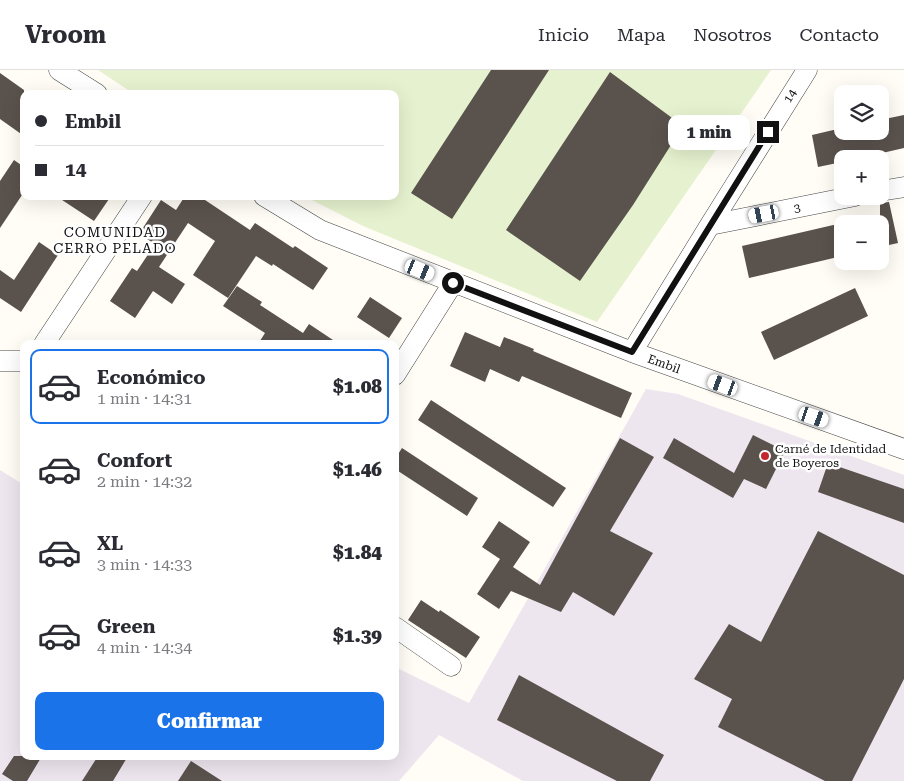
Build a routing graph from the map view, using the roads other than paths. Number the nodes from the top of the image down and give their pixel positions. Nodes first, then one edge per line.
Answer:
1 (59, 70) edge
2 (807, 70) edge
3 (91, 90) edge
4 (904, 187) edge
5 (889, 190) edge
6 (139, 200) edge
7 (271, 200) edge
8 (834, 200) edge
9 (710, 224) junction
10 (453, 283) junction
11 (47, 340) edge
12 (632, 352) junction
13 (0, 361) edge
14 (20, 361) edge
15 (399, 369) edge
16 (904, 449) edge
17 (399, 631) edge
18 (451, 666) dead end

1 - 3 street
2 - 9 street, 14
4 - 5 street
6 - 11 street
7 - 10 street, Embil
8 - 9 street, 3
9 - 12 street, 14
10 - 12 street, Embil
10 - 15 street
12 - 16 street, Embil
13 - 14 street
17 - 18 street

